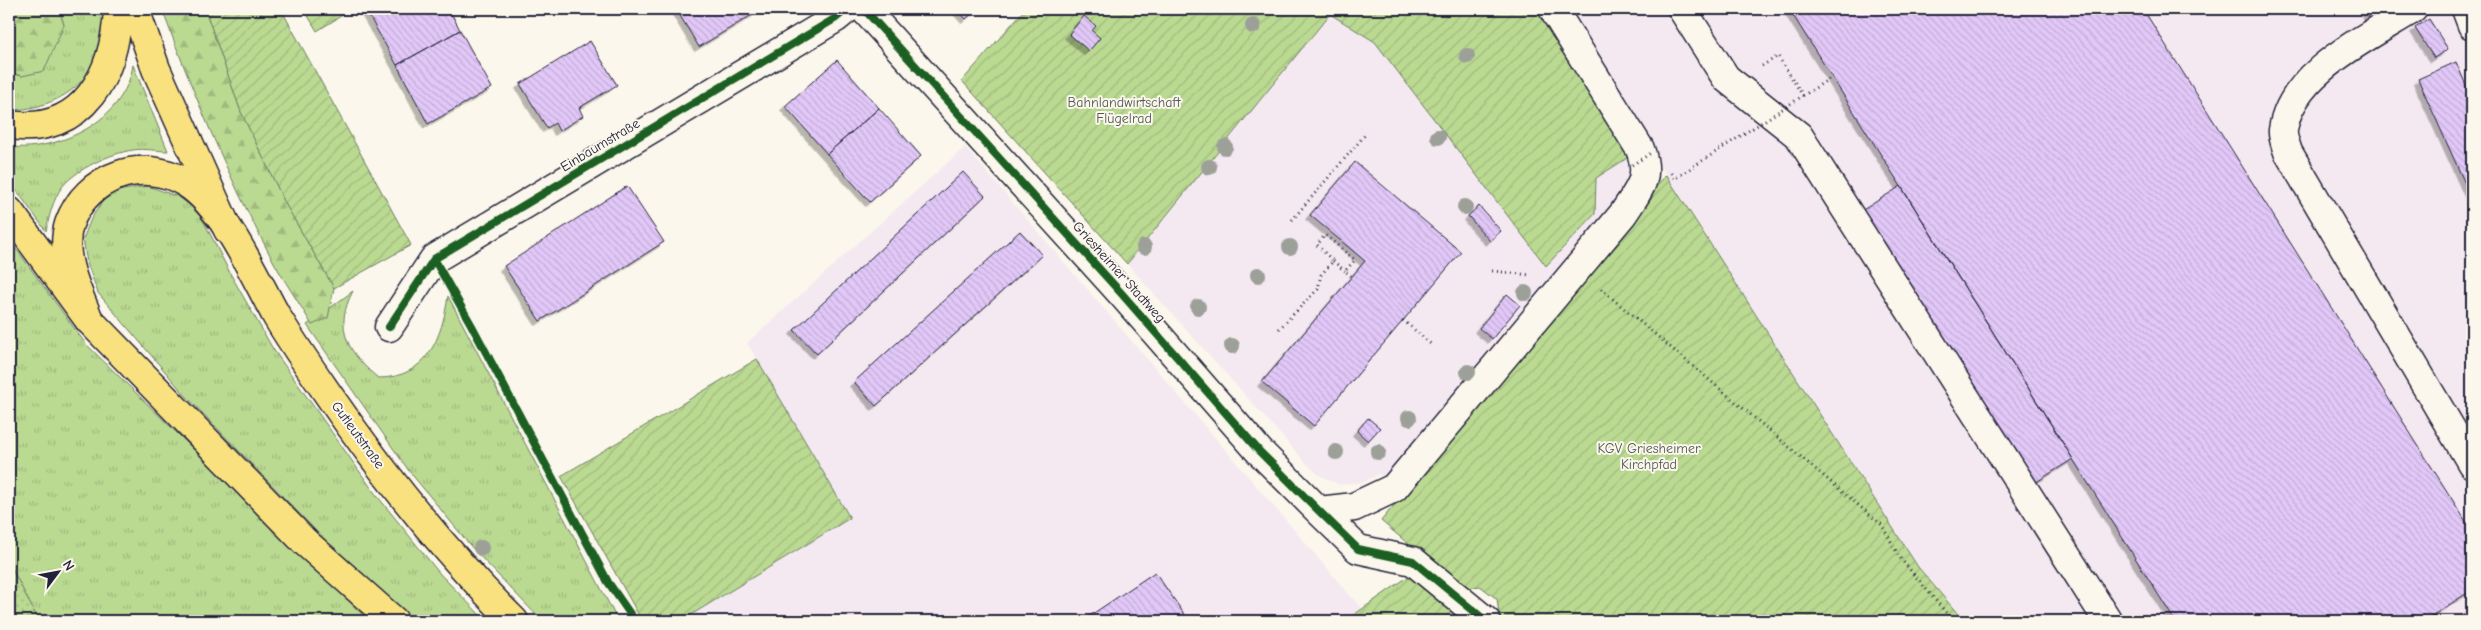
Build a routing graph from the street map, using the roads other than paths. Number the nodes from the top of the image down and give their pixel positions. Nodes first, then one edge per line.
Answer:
1 (118, 9) edge
2 (135, 9) edge
3 (847, 9) edge
4 (864, 9) edge
5 (1553, 9) edge
6 (1682, 9) edge
7 (2413, 9) edge
8 (2466, 9) edge
9 (2472, 25) edge
10 (9, 124) edge
11 (9, 211) edge
12 (228, 230) junction
13 (89, 320) junction
14 (389, 327) dead end
15 (2472, 464) edge
16 (1319, 511) junction
17 (394, 621) edge
18 (514, 621) edge
19 (1486, 621) edge
20 (2108, 621) edge

1 - 10 main road
2 - 12 main road
3 - 14 street, Einbaumstraße
4 - 16 street, Griesheimer Stadtweg
5 - 16 street
6 - 20 street
7 - 15 street
8 - 9 street
11 - 13 main road
12 - 13 main road
12 - 18 main road, Gutleutstraße
13 - 17 main road
16 - 19 street, Griesheimer Stadtweg

